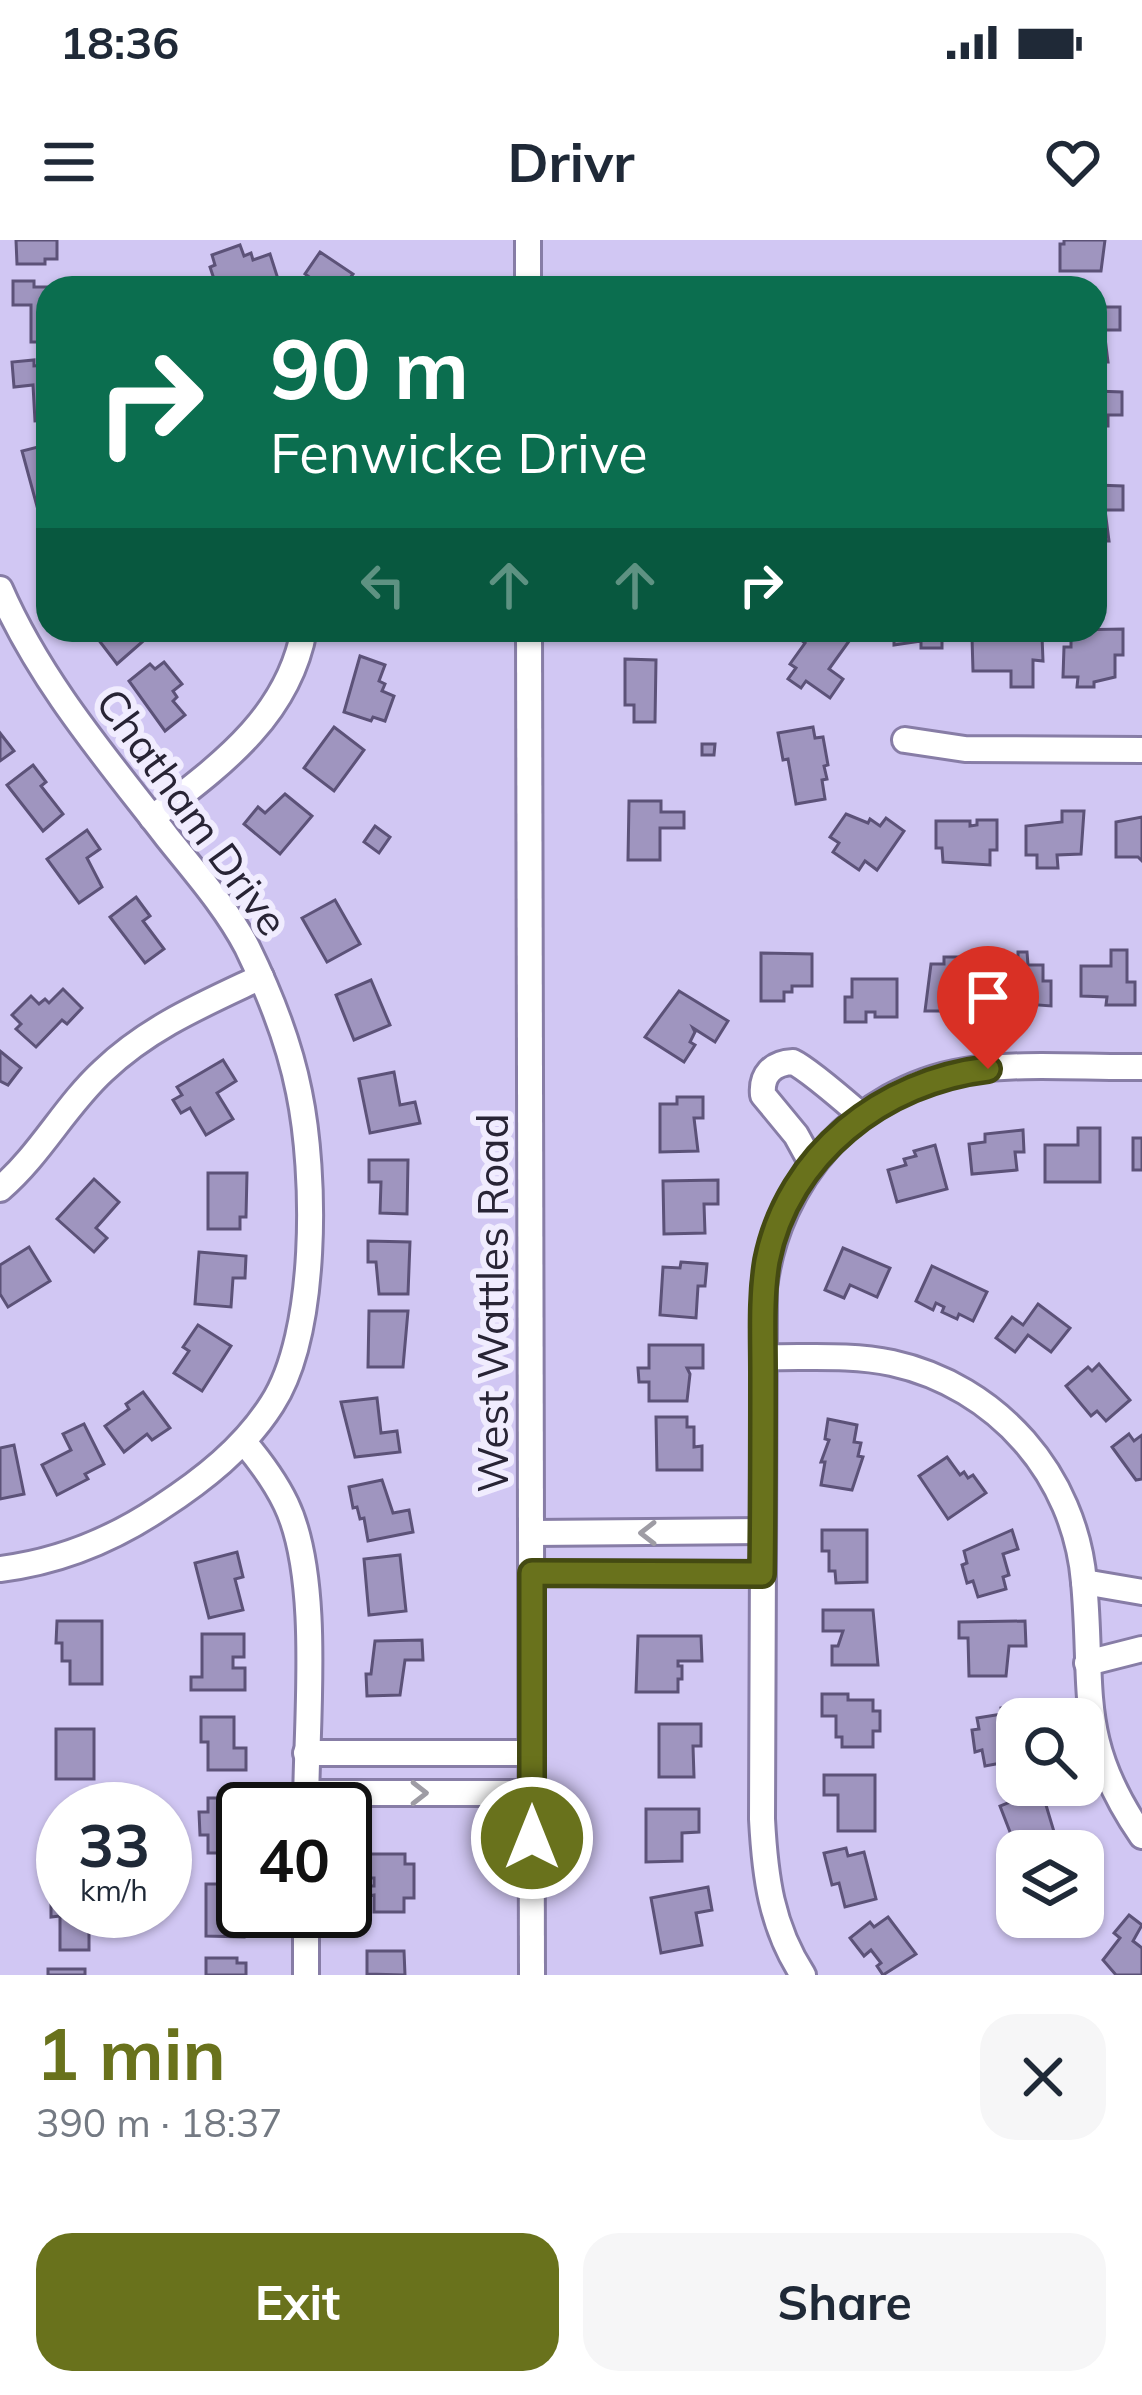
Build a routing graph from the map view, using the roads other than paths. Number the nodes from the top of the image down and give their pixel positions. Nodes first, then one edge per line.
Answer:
1 (528, 240) edge
2 (528, 276) edge
3 (0, 589) edge
4 (301, 642) edge
5 (529, 642) edge
6 (905, 740) dead end
7 (1142, 750) edge
8 (152, 818) junction
9 (261, 977) junction
10 (1142, 1067) edge
11 (862, 1116) junction
12 (812, 1164) junction
13 (0, 1190) edge
14 (763, 1357) junction
15 (244, 1442) junction
16 (763, 1532) junction
17 (533, 1533) junction
18 (0, 1569) edge
19 (532, 1573) junction
20 (762, 1574) junction
21 (1084, 1582) junction
22 (1142, 1592) edge
23 (1142, 1649) edge
24 (1087, 1663) junction
25 (306, 1753) junction
26 (532, 1753) junction
27 (306, 1782) edge
28 (532, 1793) junction
29 (372, 1799) edge
30 (1142, 1836) edge
31 (306, 1938) edge
32 (306, 1975) edge
33 (532, 1975) edge
34 (803, 1975) edge

1 - 2 street
3 - 8 street, Chatham Drive
4 - 8 street
5 - 17 street, West Wattles Road
6 - 7 street
8 - 9 street, Chatham Drive
9 - 13 street
9 - 15 street, Chatham Drive
10 - 11 street
11 - 12 street
11 - 12 street
12 - 14 street
14 - 16 street
14 - 21 street
15 - 18 street, Chatham Drive
15 - 25 street
16 -> 17 street
16 - 20 street
17 - 19 street, West Wattles Road
19 - 20 street
19 - 26 street, West Wattles Road
20 - 34 street
21 - 22 street
21 - 24 street
23 - 24 street
24 - 30 street
25 - 26 street
25 - 27 street
26 - 28 street, West Wattles Road
29 -> 28 street
28 - 33 street, West Wattles Road
31 - 32 street

